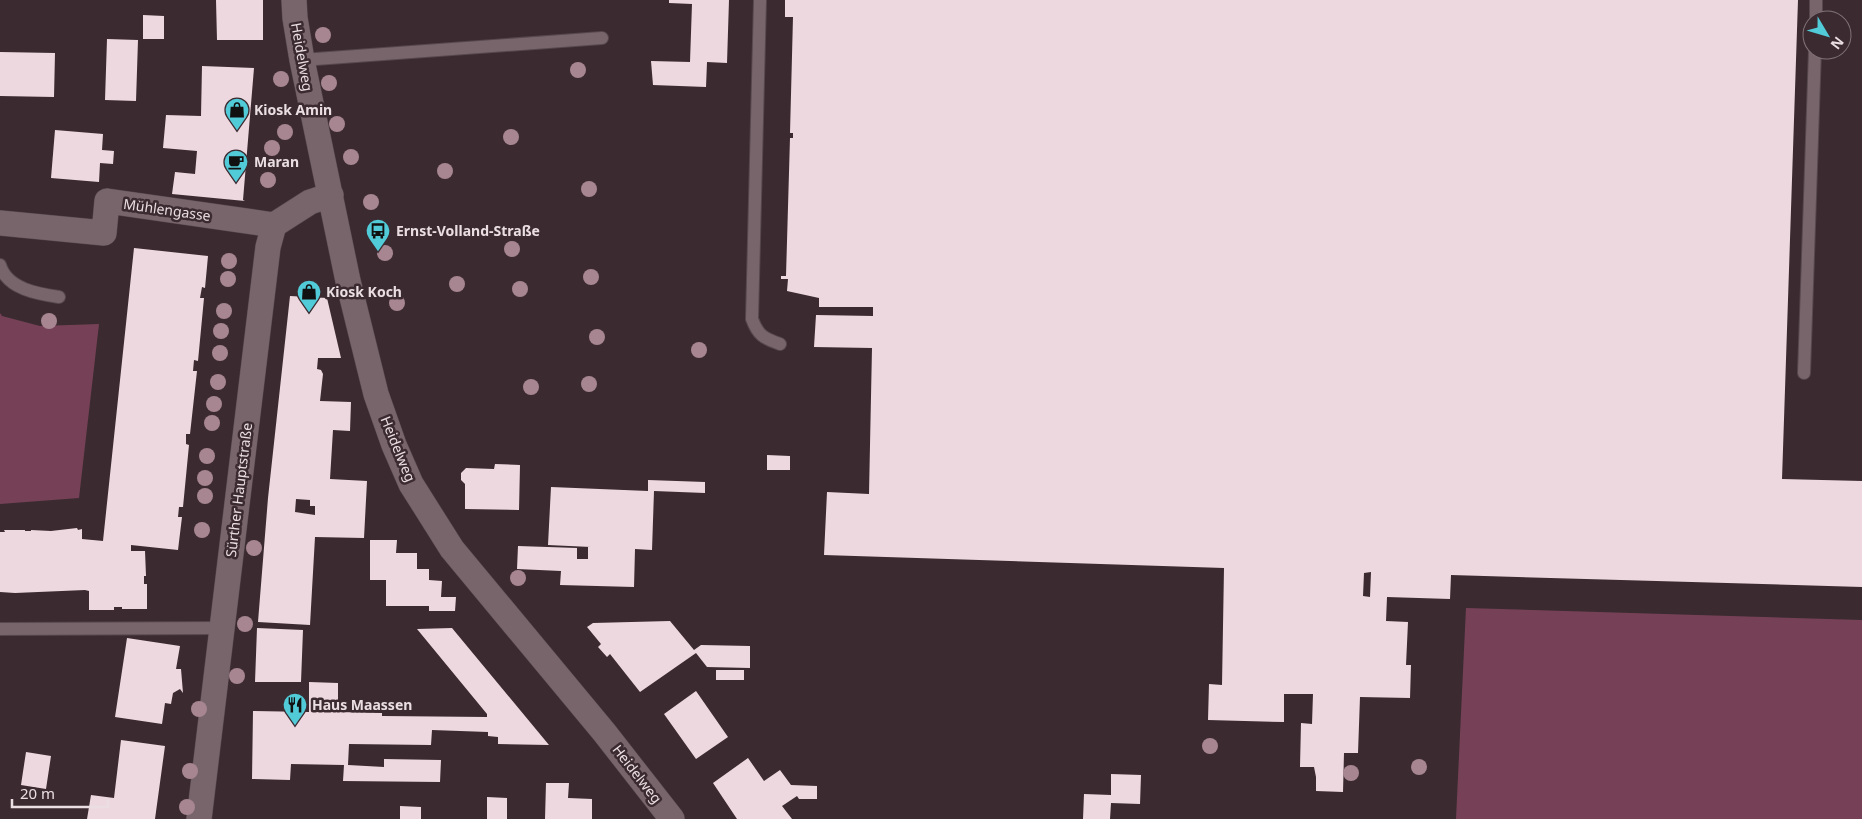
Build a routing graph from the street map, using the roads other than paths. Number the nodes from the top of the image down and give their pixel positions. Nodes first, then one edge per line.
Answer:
1 (294, 0) edge
2 (760, 0) edge
3 (602, 38) dead end
4 (302, 60) junction
5 (1815, 60) edge
6 (331, 195) junction
7 (0, 224) edge
8 (274, 225) junction
9 (0, 265) edge
10 (59, 296) dead end
11 (780, 344) dead end
12 (1804, 374) dead end
13 (222, 628) junction
14 (0, 629) edge
15 (199, 819) edge
16 (672, 819) edge

1 - 4 street, Heidelweg
2 - 11 lane
3 - 4 lane
4 - 6 street, Heidelweg
5 - 12 lane
6 - 8 street
6 - 16 street, Heidelweg
7 - 8 street, Mühlengasse
8 - 13 street, Sürther Hauptstraße
9 - 10 lane
13 - 14 lane
13 - 15 street, Sürther Hauptstraße

